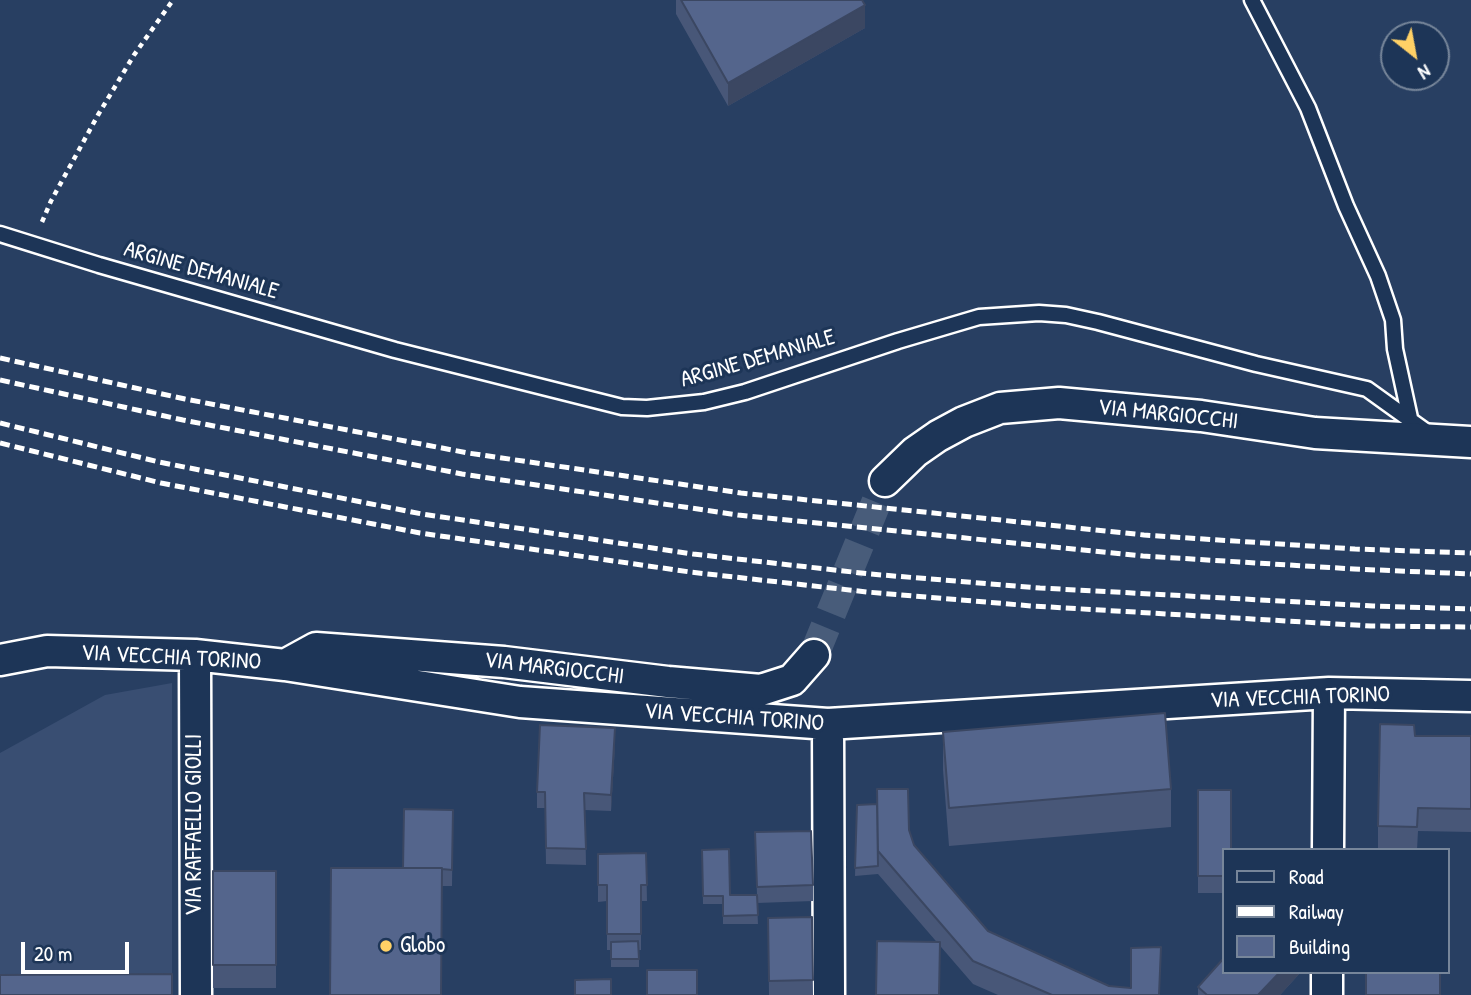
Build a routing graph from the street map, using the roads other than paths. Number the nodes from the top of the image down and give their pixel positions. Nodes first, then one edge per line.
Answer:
1 (1252, 0) edge
2 (0, 234) edge
3 (1410, 418) junction
4 (1471, 430) edge
5 (1436, 440) junction
6 (1471, 442) edge
7 (885, 481) tunnel mouth
8 (195, 654) junction
9 (814, 655) tunnel mouth
10 (0, 660) edge
11 (285, 664) junction
12 (1329, 693) junction
13 (1471, 696) edge
14 (828, 724) junction
15 (1328, 848) edge
16 (1327, 974) edge
17 (196, 995) edge
18 (829, 995) edge
19 (1327, 995) edge

1 - 3 lane
2 - 3 lane, ARGINE DEMANIALE
3 - 5 lane, ARGINE DEMANIALE
4 - 5 lane, VIA MARGIOCCHI
5 - 6 street
5 - 7 street, VIA MARGIOCCHI
8 - 10 street, VIA VECCHIA TORINO
8 - 11 street, VIA VECCHIA TORINO
8 - 17 street, VIA RAFFAELLO GIOLLI
9 - 11 street, VIA MARGIOCCHI
11 - 14 street, VIA VECCHIA TORINO
12 - 13 street, VIA VECCHIA TORINO
12 - 14 street, VIA VECCHIA TORINO
12 - 15 street
14 - 18 street
16 - 19 street

